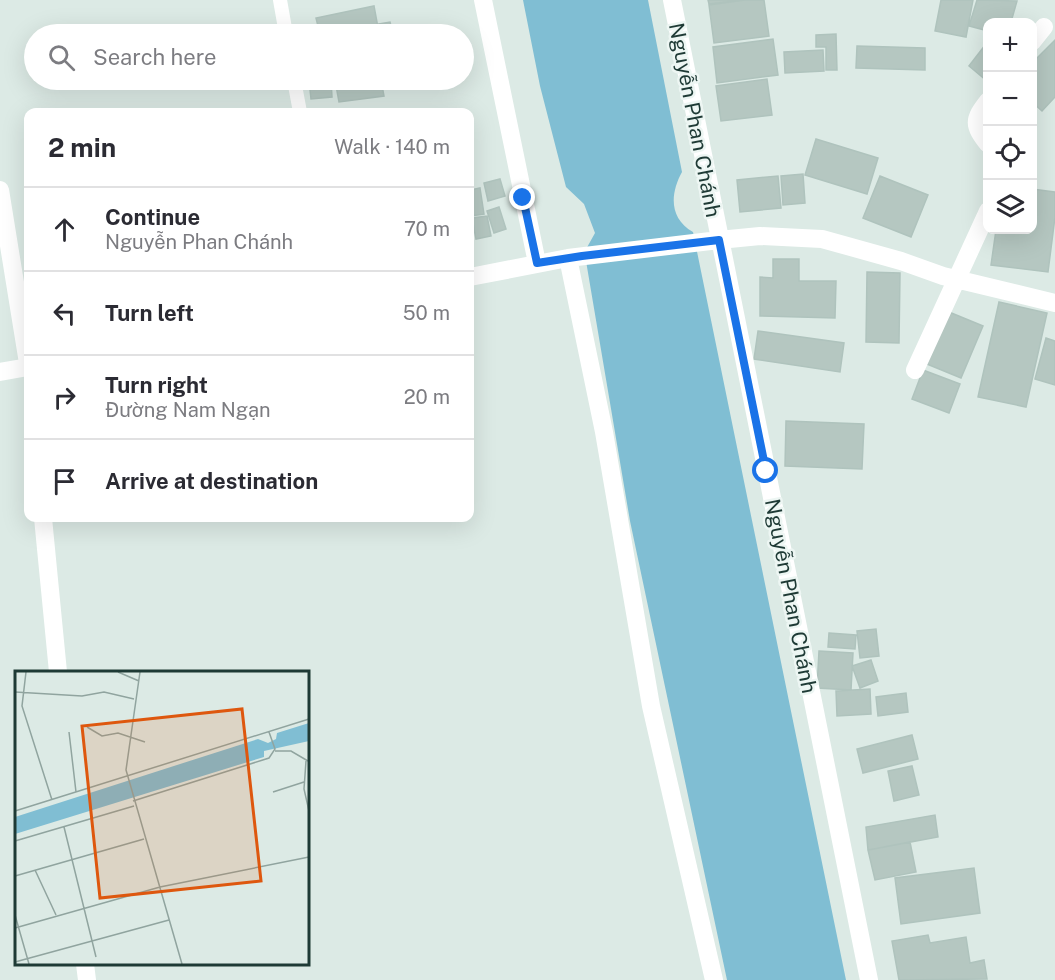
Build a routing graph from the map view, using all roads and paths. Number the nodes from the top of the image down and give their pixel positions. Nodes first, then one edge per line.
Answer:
1 (280, 0) edge
2 (483, 0) edge
3 (672, 0) edge
4 (284, 24) edge
5 (1044, 27) dead end
6 (1037, 36) edge
7 (296, 90) edge
8 (983, 107) edge
9 (299, 108) edge
10 (983, 138) edge
11 (0, 190) edge
12 (983, 220) edge
13 (719, 240) junction
14 (575, 257) junction
15 (537, 263) junction
16 (474, 276) edge
17 (957, 279) junction
18 (1055, 303) edge
19 (24, 340) edge
20 (24, 366) edge
21 (915, 370) dead end
22 (0, 372) edge
23 (43, 522) edge
24 (58, 671) edge
25 (85, 965) edge
26 (87, 980) edge
27 (714, 980) edge
28 (869, 980) edge

1 - 4 lane
2 - 15 street
3 - 13 street, Nguyễn Phan Chánh
5 - 6 street
7 - 9 lane
8 - 10 street
11 - 19 street
12 - 17 street
13 - 14 street
13 - 17 street
13 - 28 street, Nguyễn Phan Chánh
14 - 15 street
14 - 27 street
15 - 16 street
17 - 18 street
17 - 21 street
20 - 22 street
23 - 24 street
25 - 26 street

